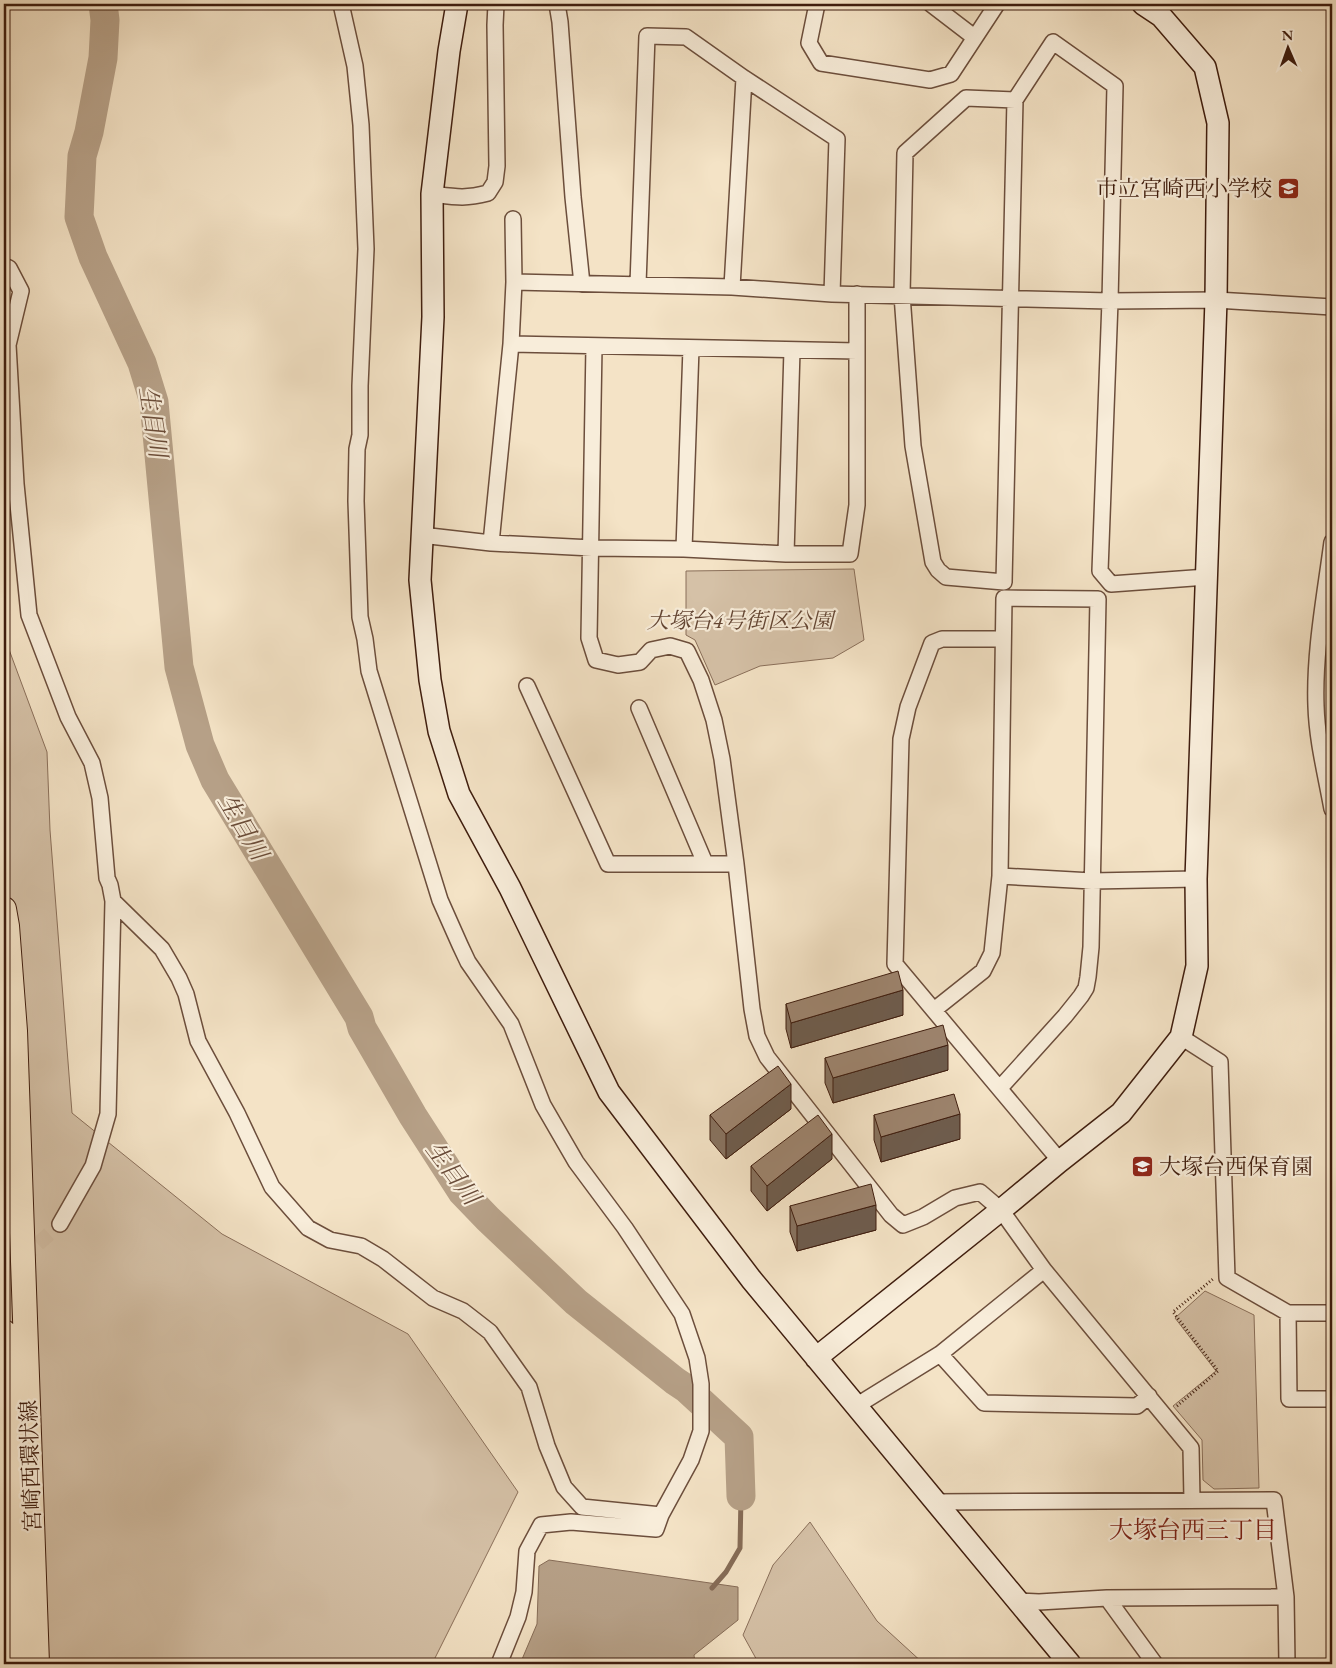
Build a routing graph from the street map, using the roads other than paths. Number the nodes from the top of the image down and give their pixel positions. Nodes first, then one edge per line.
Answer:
1 (341, 4) edge
2 (457, 4) edge
3 (496, 4) edge
4 (557, 4) edge
5 (817, 4) edge
6 (931, 4) edge
7 (997, 4) edge
8 (1143, 4) edge
9 (974, 37) junction
10 (744, 78) junction
11 (1015, 100) junction
12 (432, 194) junction
13 (513, 219) dead end
14 (4, 266) edge
15 (514, 282) junction
16 (582, 284) junction
17 (638, 284) junction
18 (732, 287) junction
19 (832, 294) junction
20 (857, 294) junction
21 (902, 295) junction
22 (1011, 298) junction
23 (1216, 300) junction
24 (1110, 301) junction
25 (1332, 307) edge
26 (511, 344) junction
27 (594, 346) junction
28 (691, 348) junction
29 (792, 350) junction
30 (857, 350) junction
31 (421, 535) junction
32 (1332, 542) edge
33 (491, 543) junction
34 (592, 548) junction
35 (684, 549) junction
36 (786, 554) junction
37 (1207, 577) junction
38 (1002, 639) junction
39 (527, 686) dead end
40 (639, 708) dead end
41 (1332, 809) edge
42 (705, 863) junction
43 (736, 864) junction
44 (1000, 876) junction
45 (1196, 879) junction
46 (1092, 881) junction
47 (112, 901) junction
48 (4, 908) edge
49 (934, 1010) junction
50 (1181, 1037) junction
51 (1000, 1088) junction
52 (1060, 1161) junction
53 (1001, 1210) junction
54 (60, 1224) tunnel mouth
55 (1044, 1270) junction
56 (1288, 1313) junction
57 (1332, 1313) edge
58 (4, 1332) edge
59 (940, 1354) junction
60 (816, 1358) junction
61 (1149, 1396) junction
62 (1332, 1399) edge
63 (856, 1406) junction
64 (1192, 1500) junction
65 (934, 1502) junction
66 (661, 1515) junction
67 (1286, 1597) junction
68 (1108, 1598) junction
69 (1018, 1601) junction
70 (14, 1664) edge
71 (37, 1664) edge
72 (499, 1664) edge
73 (1070, 1664) edge
74 (1155, 1664) edge
75 (1287, 1664) edge

1 - 66 street
2 - 12 street
3 - 12 street
4 - 16 street
5 - 9 street
6 - 9 street
7 - 9 street
8 - 23 street
10 - 17 street
10 - 18 street
10 - 19 street
11 - 21 street
11 - 22 street
11 - 24 street
12 - 31 street
13 - 15 street
14 - 47 street
15 - 16 street
15 - 26 street
16 - 17 street
17 - 18 street
18 - 19 street
19 - 20 street
20 - 21 street
20 - 30 street
21 - 22 street
21 - 22 street
22 - 24 street
23 - 24 street
23 - 25 street
23 - 37 street
24 - 37 street
26 - 27 street
26 - 33 street
27 - 28 street
27 - 34 street
28 - 29 street
28 - 35 street
29 - 30 street
29 - 36 street
30 - 36 street
31 - 33 street
31 - 60 street
32 - 41 street
33 - 34 street
34 - 35 street
34 - 43 street
35 - 36 street
37 - 45 street
38 - 44 street
38 - 46 street
38 - 49 street
39 - 42 street
40 - 42 street
42 - 43 street
43 - 53 street
44 - 46 street
44 - 49 street
45 - 46 street
45 - 50 street
46 - 51 street
47 - 54 street
47 - 66 street
48 - 71 main road, 宮崎西環状線
49 - 51 street
50 - 52 street
50 - 56 street
51 - 52 street
52 - 53 street
53 - 55 street
53 - 60 street
55 - 59 street
55 - 61 street
56 - 57 street
56 - 62 street
58 - 70 main road, 宮崎西環状線
59 - 61 street
59 - 63 street
60 - 63 street
61 - 64 street
63 - 65 street
64 - 65 street
64 - 67 street
65 - 69 street
66 - 72 street
67 - 68 street
67 - 75 street
68 - 69 street
68 - 74 street
69 - 73 street

